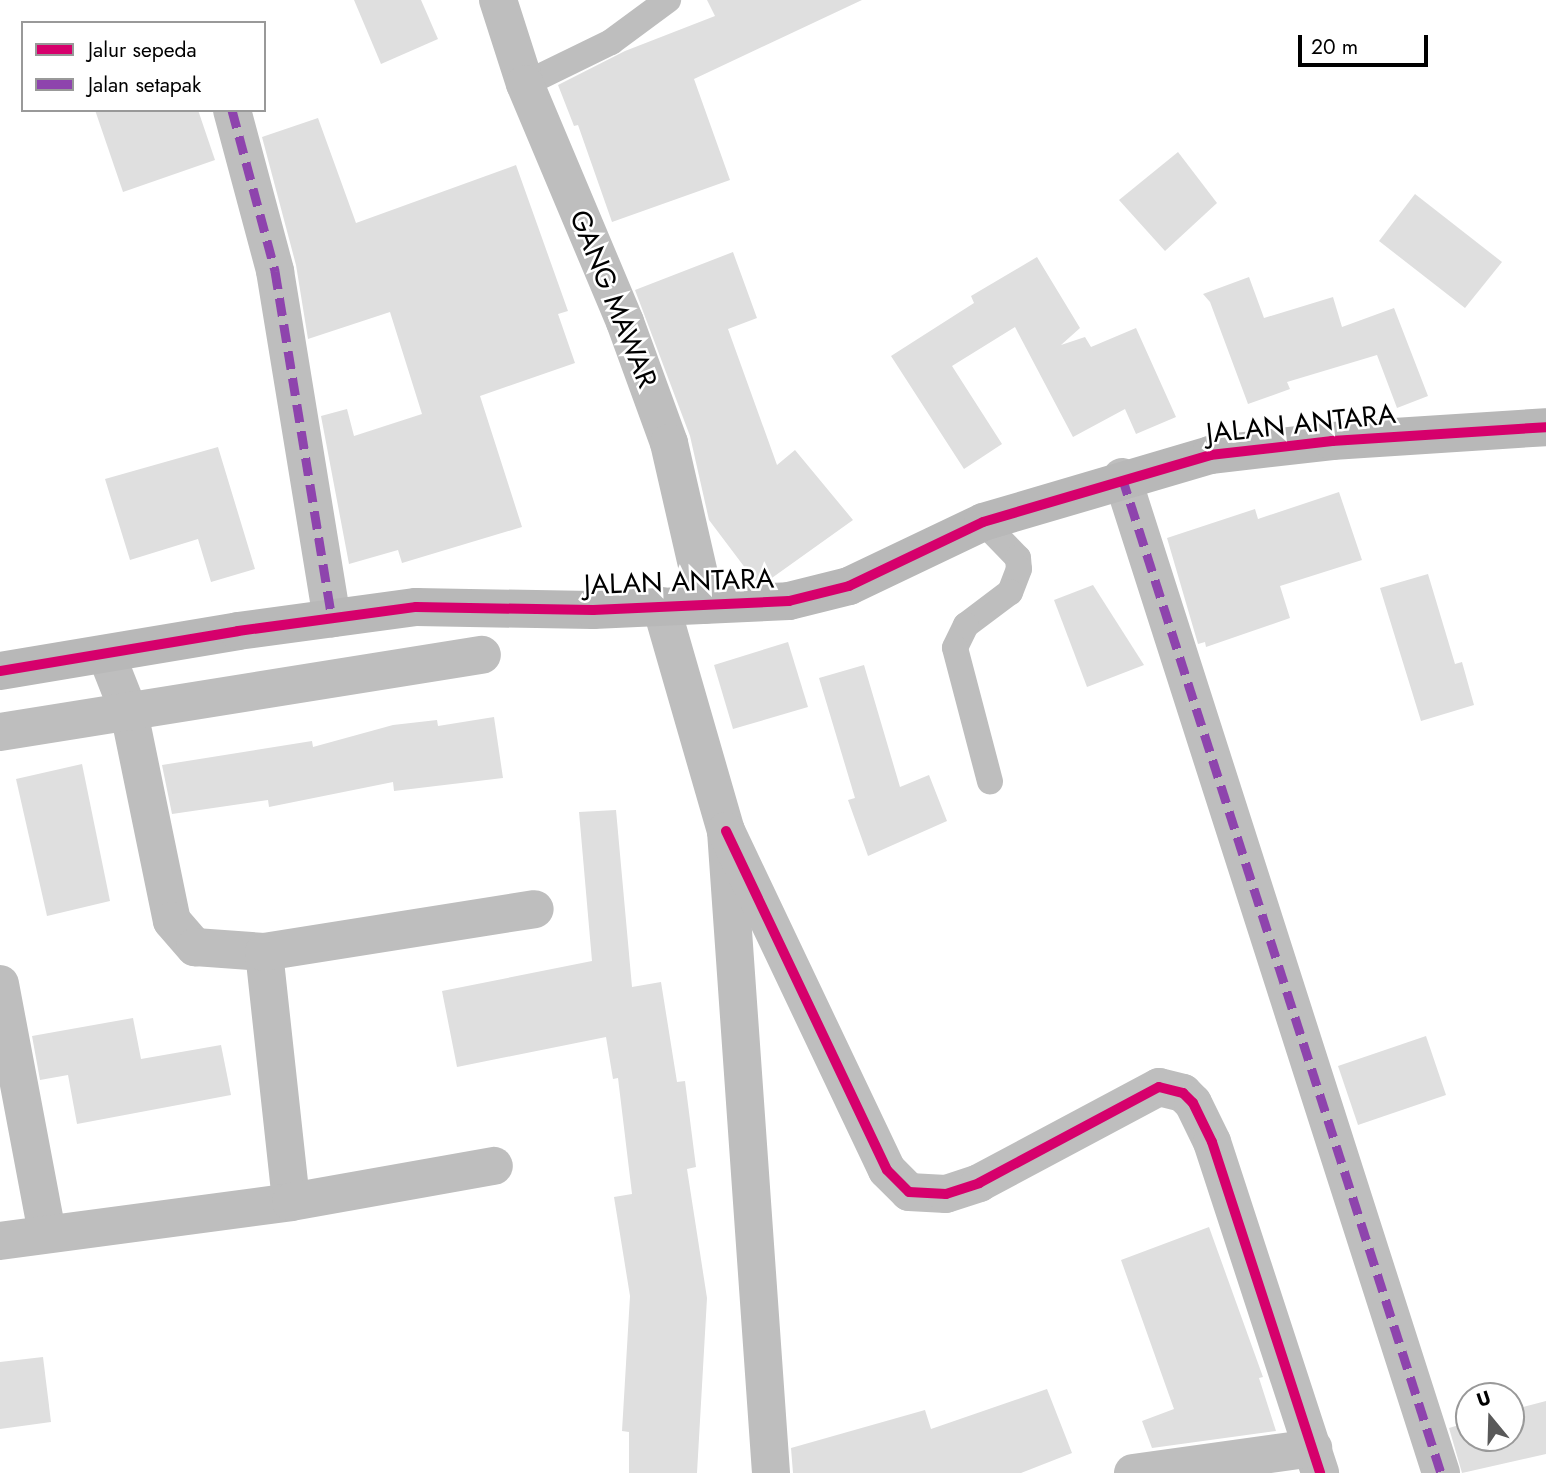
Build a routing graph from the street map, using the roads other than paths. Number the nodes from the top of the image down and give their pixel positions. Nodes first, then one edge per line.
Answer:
1 (498, 0) edge
2 (668, 0) edge
3 (525, 84) junction
4 (233, 112) edge
5 (1546, 427) edge
6 (1122, 477) junction
7 (983, 522) junction
8 (706, 605) junction
9 (661, 606) junction
10 (332, 618) junction
11 (106, 654) junction
12 (482, 655) dead end
13 (0, 671) edge
14 (129, 712) junction
15 (0, 732) edge
16 (990, 782) dead end
17 (726, 831) junction
18 (535, 909) dead end
19 (264, 952) junction
20 (0, 984) edge
21 (494, 1166) dead end
22 (291, 1202) junction
23 (47, 1233) junction
24 (0, 1241) edge
25 (1316, 1461) edge
26 (771, 1473) edge
27 (1133, 1473) edge
28 (1441, 1473) edge

1 - 3 street, GANG MAWAR
2 - 3 lane
3 - 8 street, GANG MAWAR
4 - 10 street
5 - 6 street, JALAN ANTARA
6 - 7 street, JALAN ANTARA
6 - 28 street
7 - 8 street, JALAN ANTARA
7 - 16 lane
8 - 9 street, JALAN ANTARA
9 - 10 street, JALAN ANTARA
9 - 17 street
10 - 11 street, JALAN ANTARA
11 - 13 street, JALAN ANTARA
11 - 14 street
12 - 14 street
14 - 15 street
14 - 19 street
17 - 25 street
17 - 26 street
18 - 19 street
19 - 22 street
20 - 23 street
21 - 22 street
22 - 23 street
23 - 24 street
25 - 27 street

